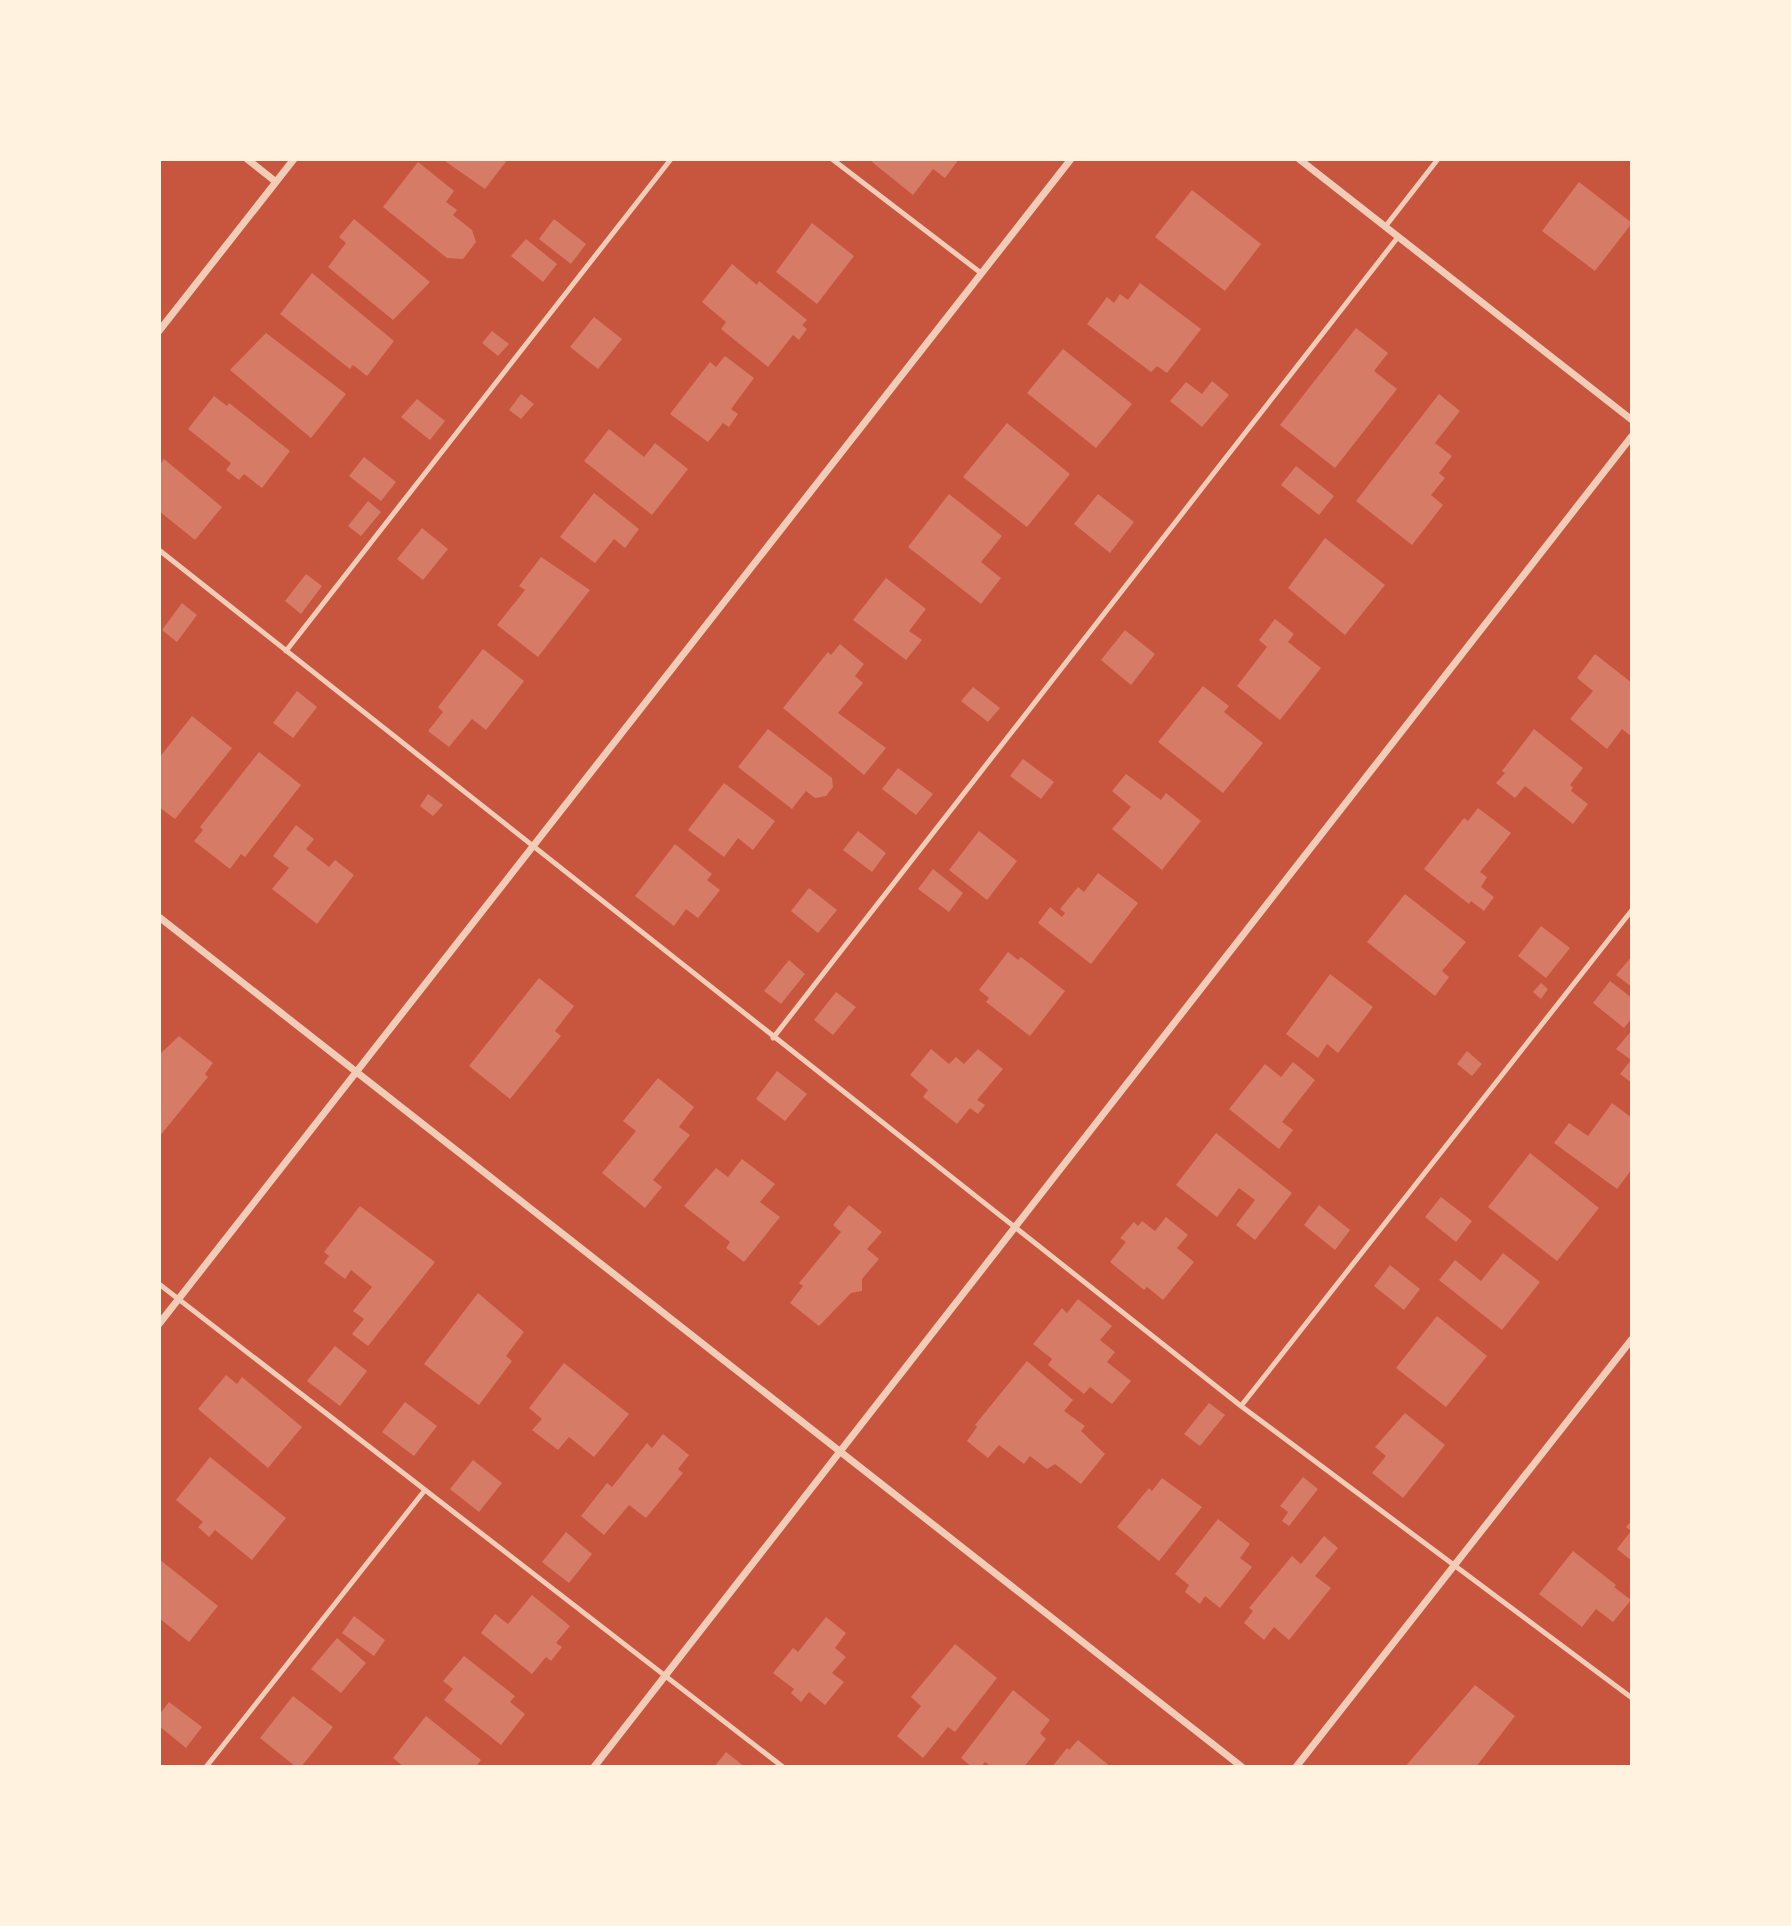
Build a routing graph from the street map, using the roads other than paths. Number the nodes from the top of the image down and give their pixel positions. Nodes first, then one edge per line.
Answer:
1 (247, 159) edge
2 (294, 159) edge
3 (671, 159) edge
4 (832, 159) edge
5 (1070, 159) edge
6 (1298, 159) edge
7 (1438, 159) edge
8 (276, 182) junction
9 (1385, 227) junction
10 (1398, 237) junction
11 (981, 273) junction
12 (159, 331) edge
13 (1632, 419) edge
14 (1632, 436) edge
15 (159, 550) edge
16 (286, 651) junction
17 (532, 847) junction
18 (1632, 910) edge
19 (159, 917) edge
20 (774, 1038) junction
21 (355, 1073) junction
22 (1014, 1228) junction
23 (159, 1284) edge
24 (178, 1299) junction
25 (159, 1324) edge
26 (1632, 1339) edge
27 (1241, 1406) junction
28 (839, 1453) junction
29 (425, 1490) junction
30 (1453, 1567) junction
31 (665, 1676) junction
32 (1632, 1698) edge
33 (206, 1767) edge
34 (594, 1767) edge
35 (783, 1767) edge
36 (1242, 1767) edge
37 (1296, 1767) edge

1 - 8 street
2 - 8 street
3 - 16 lane
4 - 11 lane
5 - 11 street
6 - 9 street
7 - 9 lane
8 - 12 street
9 - 10 street
10 - 13 street
10 - 20 lane
11 - 17 street
14 - 22 street
15 - 16 lane
16 - 17 lane
17 - 20 lane
17 - 21 street
18 - 27 lane
19 - 21 street
20 - 22 lane
21 - 24 street
21 - 28 street
22 - 27 lane
22 - 28 street
23 - 24 lane
24 - 25 street
24 - 29 lane
26 - 30 street
27 - 30 lane
28 - 31 street
28 - 36 street
29 - 31 lane
29 - 33 lane
30 - 32 lane
30 - 37 street
31 - 34 street
31 - 35 lane

